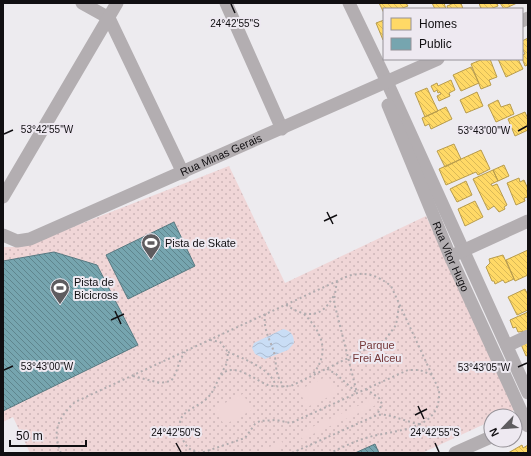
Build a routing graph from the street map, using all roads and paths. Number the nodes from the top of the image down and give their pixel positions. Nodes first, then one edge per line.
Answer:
1 (82, 3) edge
2 (117, 3) edge
3 (226, 3) edge
4 (349, 3) edge
5 (108, 18) junction
6 (435, 60) edge
7 (383, 79) junction
8 (282, 129) junction
9 (183, 173) junction
10 (3, 197) edge
11 (528, 221) edge
12 (3, 235) edge
13 (462, 251) junction
14 (450, 256) junction
15 (337, 281) junction
16 (335, 294) junction
17 (400, 304) junction
18 (286, 305) junction
19 (265, 314) junction
20 (304, 314) junction
21 (528, 336) edge
22 (209, 340) junction
23 (507, 346) junction
24 (186, 351) junction
25 (228, 352) junction
26 (348, 358) junction
27 (326, 369) junction
28 (132, 375) junction
29 (311, 376) junction
30 (433, 376) junction
31 (219, 379) junction
32 (276, 386) junction
33 (284, 387) junction
34 (366, 389) junction
35 (356, 393) junction
36 (528, 393) edge
37 (377, 415) junction
38 (422, 424) junction
39 (524, 424) edge
40 (483, 441) edge
41 (189, 449) junction
42 (61, 453) edge
43 (193, 453) edge
44 (292, 453) edge
45 (330, 453) edge
46 (455, 453) edge

1 - 5 street
2 - 5 street
3 - 8 street
4 - 7 street
5 - 9 street
5 - 10 street
6 - 7 street, Rua Minas Gerais
7 - 8 street, Rua Minas Gerais
7 - 13 street, Rua Vitor Hugo
7 - 14 street, Rua Vitor Hugo
8 - 9 street, Rua Minas Gerais
9 - 12 street, Rua Minas Gerais
11 - 13 street
13 - 14 street
13 - 23 street, Rua Vitor Hugo
14 - 39 street, Rua Vitor Hugo
15 - 16 path
15 - 17 path
15 - 18 path
16 - 20 path
16 - 26 path
17 - 26 path
17 - 30 path
18 - 19 path
18 - 20 path
19 - 22 path
19 - 33 path
20 - 29 path
21 - 23 street
22 - 24 path
22 - 25 path
23 - 36 street, Rua Vitor Hugo
24 - 28 path
24 - 28 path
25 - 31 path
25 - 32 path
26 - 27 path
26 - 35 path
27 - 29 path
27 - 35 path
28 - 42 path
29 - 33 path
30 - 34 path
30 - 38 path
31 - 32 path
31 - 41 path
32 - 33 path
34 - 35 path
34 - 37 path
35 - 41 path
37 - 38 path
37 - 44 path
38 - 45 path
40 - 46 street
41 - 43 path

